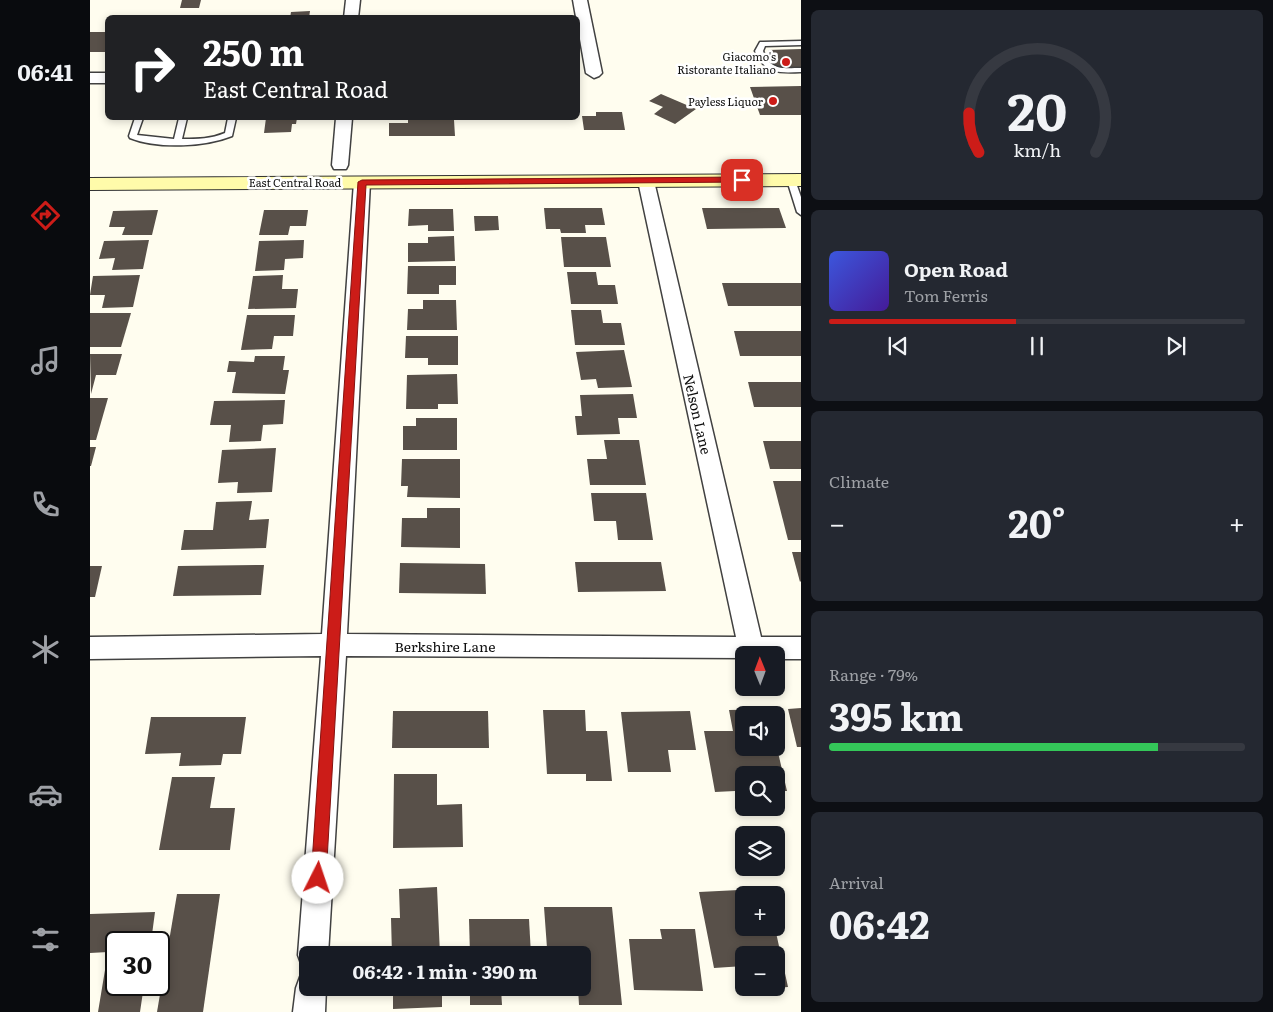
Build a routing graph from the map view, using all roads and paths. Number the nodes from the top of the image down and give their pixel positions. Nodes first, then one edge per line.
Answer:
1 (353, 0) edge
2 (580, 0) edge
3 (351, 15) edge
4 (800, 43) edge
5 (800, 70) edge
6 (594, 74) dead end
7 (90, 78) edge
8 (105, 78) edge
9 (137, 120) edge
10 (183, 120) edge
11 (232, 120) edge
12 (344, 120) edge
13 (178, 141) junction
14 (340, 165) junction
15 (90, 166) edge
16 (797, 174) edge
17 (646, 181) junction
18 (362, 182) junction
19 (90, 184) edge
20 (800, 212) edge
21 (334, 645) junction
22 (751, 646) edge
23 (735, 647) edge
24 (90, 648) edge
25 (785, 648) edge
26 (800, 648) edge
27 (314, 946) edge
28 (310, 996) edge
29 (309, 1012) edge

1 - 3 street
2 - 6 street
4 - 5 lane
7 - 8 street
9 - 13 lane
10 - 13 lane
11 - 13 lane
12 - 14 street
14 - 15 main road, East Central Road
14 - 16 main road, East Central Road
16 - 17 main road, East Central Road
16 - 20 lane
17 - 18 main road, East Central Road
17 - 22 street, Nelson Lane
18 - 19 main road, East Central Road
18 - 21 street
21 - 23 street, Berkshire Lane
21 - 24 street, Berkshire Lane
21 - 27 street
25 - 26 street, Berkshire Lane
28 - 29 street

